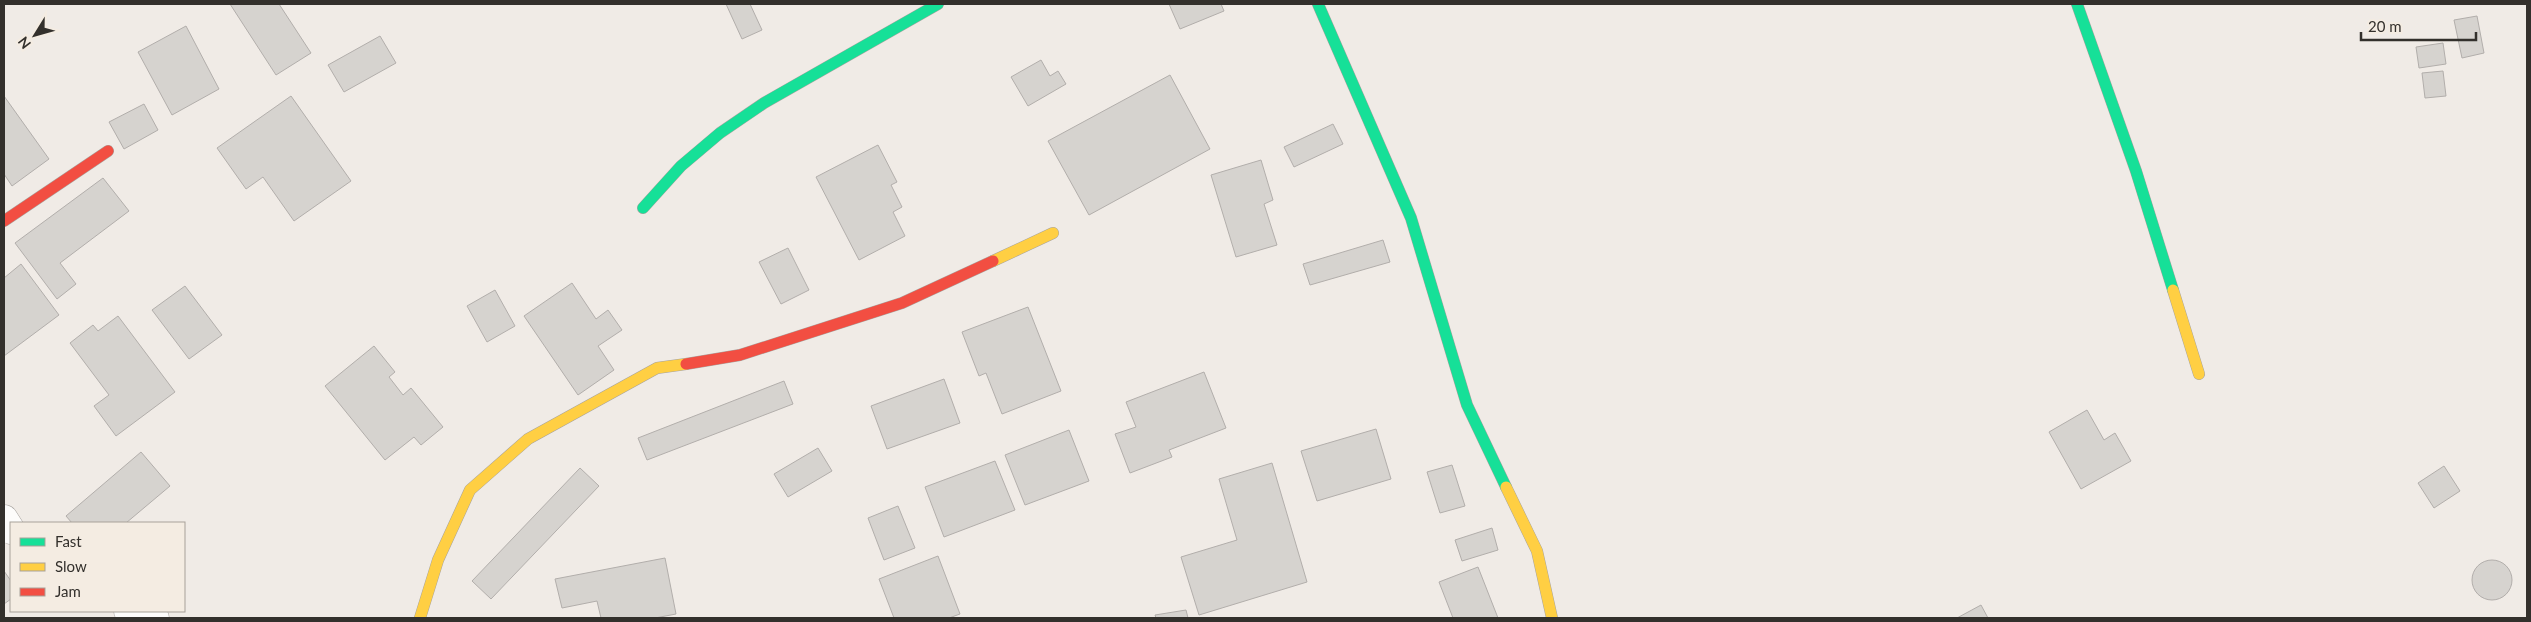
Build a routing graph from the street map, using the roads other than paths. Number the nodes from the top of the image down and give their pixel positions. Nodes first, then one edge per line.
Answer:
1 (1318, 4) edge
2 (2076, 4) edge
3 (933, 5) edge
4 (108, 151) dead end
5 (643, 208) dead end
6 (4, 221) edge
7 (1053, 233) dead end
8 (2199, 374) dead end
9 (132, 612) edge
10 (155, 618) edge
11 (420, 618) edge
12 (1552, 618) edge

1 - 12 street
2 - 8 street
3 - 5 street
4 - 6 street
7 - 11 street
9 - 10 street

